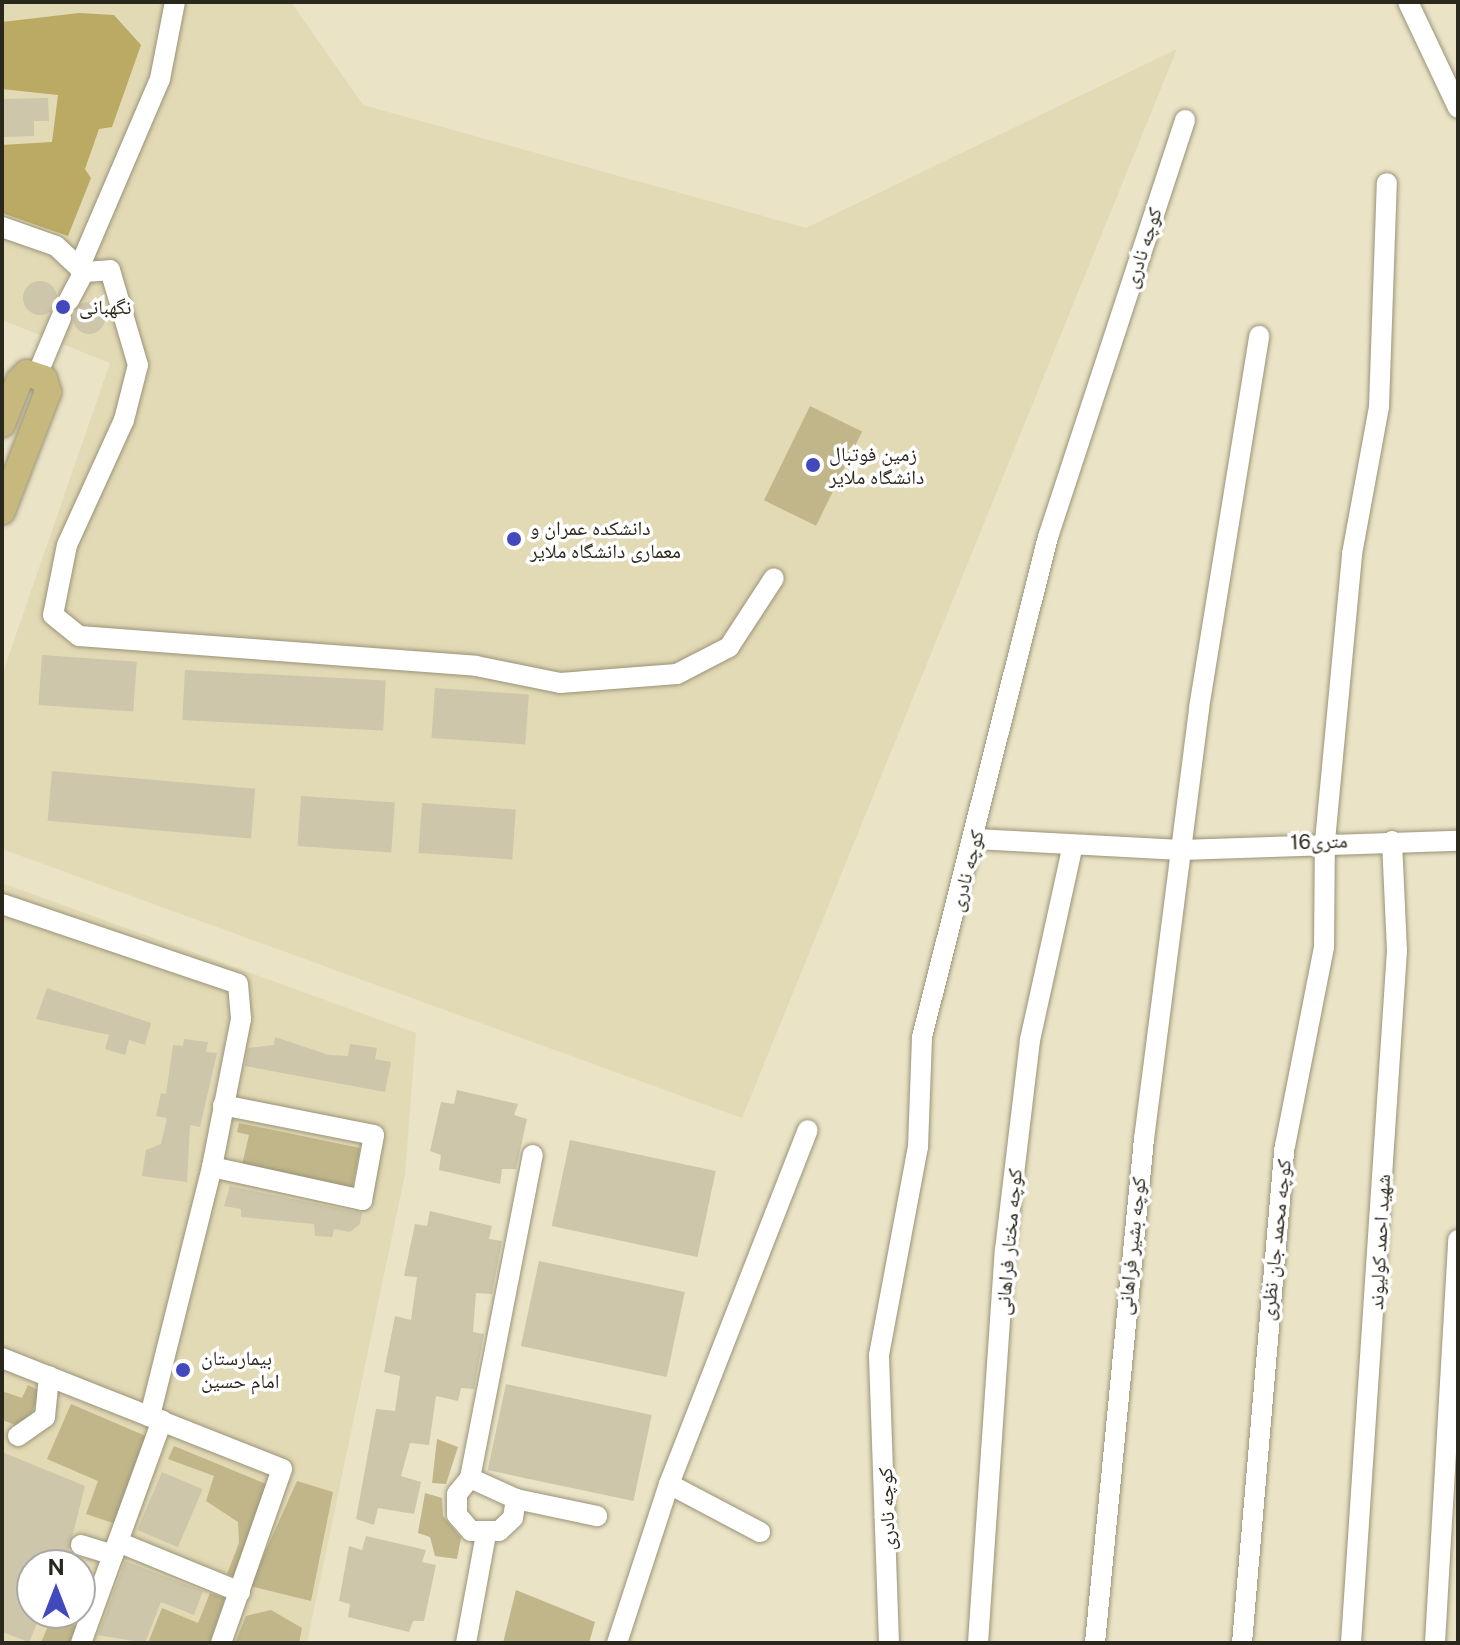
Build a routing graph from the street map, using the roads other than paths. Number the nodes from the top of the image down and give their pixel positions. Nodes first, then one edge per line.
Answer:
1 (175, 2) edge
2 (1408, 2) edge
3 (1458, 108) edge
4 (1185, 120) dead end
5 (1387, 183) dead end
6 (2, 227) edge
7 (81, 270) junction
8 (1259, 336) dead end
9 (37, 375) junction
10 (2, 424) edge
11 (2, 511) edge
12 (774, 578) dead end
13 (976, 839) junction
14 (1325, 841) junction
15 (1392, 841) junction
16 (1458, 841) edge
17 (1073, 845) junction
18 (1181, 850) junction
19 (2, 904) edge
20 (223, 1105) junction
21 (808, 1130) dead end
22 (533, 1155) dead end
23 (212, 1167) junction
24 (1458, 1240) edge
25 (2, 1358) edge
26 (49, 1376) junction
27 (156, 1418) junction
28 (18, 1436) dead end
29 (470, 1478) junction
30 (669, 1484) junction
31 (516, 1499) junction
32 (597, 1516) dead end
33 (760, 1532) dead end
34 (486, 1534) junction
35 (81, 1545) dead end
36 (115, 1549) junction
37 (240, 1592) junction
38 (81, 1643) edge
39 (221, 1643) edge
40 (466, 1643) edge
41 (617, 1643) edge
42 (889, 1643) edge
43 (978, 1643) edge
44 (1095, 1643) edge
45 (1242, 1643) edge
46 (1351, 1643) edge
47 (1435, 1643) edge

1 - 7 street
2 - 3 street
4 - 13 street, کوچه نادری
5 - 14 street, کوچه محمد جان نظری
6 - 7 street
7 - 9 street
7 - 12 street
8 - 18 street, کوچه بشیر فراهانی
9 - 10 main road
9 - 11 main road
13 - 17 street, 16متری
13 - 42 street, کوچه نادری
14 - 15 street, 16متری
14 - 18 street, 16متری
14 - 45 street, کوچه محمد جان نظری
15 - 16 street, 16متری
15 - 46 street, شهید احمد کولیوند
17 - 18 street, 16متری
17 - 43 street, کوچه مختار فراهانی
18 - 44 street, کوچه بشیر فراهانی
19 - 20 street
20 - 23 street
20 - 23 street
21 - 30 street
22 - 29 street
23 - 27 street
24 - 47 street
25 - 26 street
26 - 27 street
26 - 28 street
27 - 36 street
27 - 37 street
29 - 31 street
29 - 34 street
30 - 33 street
30 - 41 street
31 - 32 street
31 - 34 street
34 - 40 street
35 - 36 street
36 - 37 street
36 - 38 street
37 - 39 street

